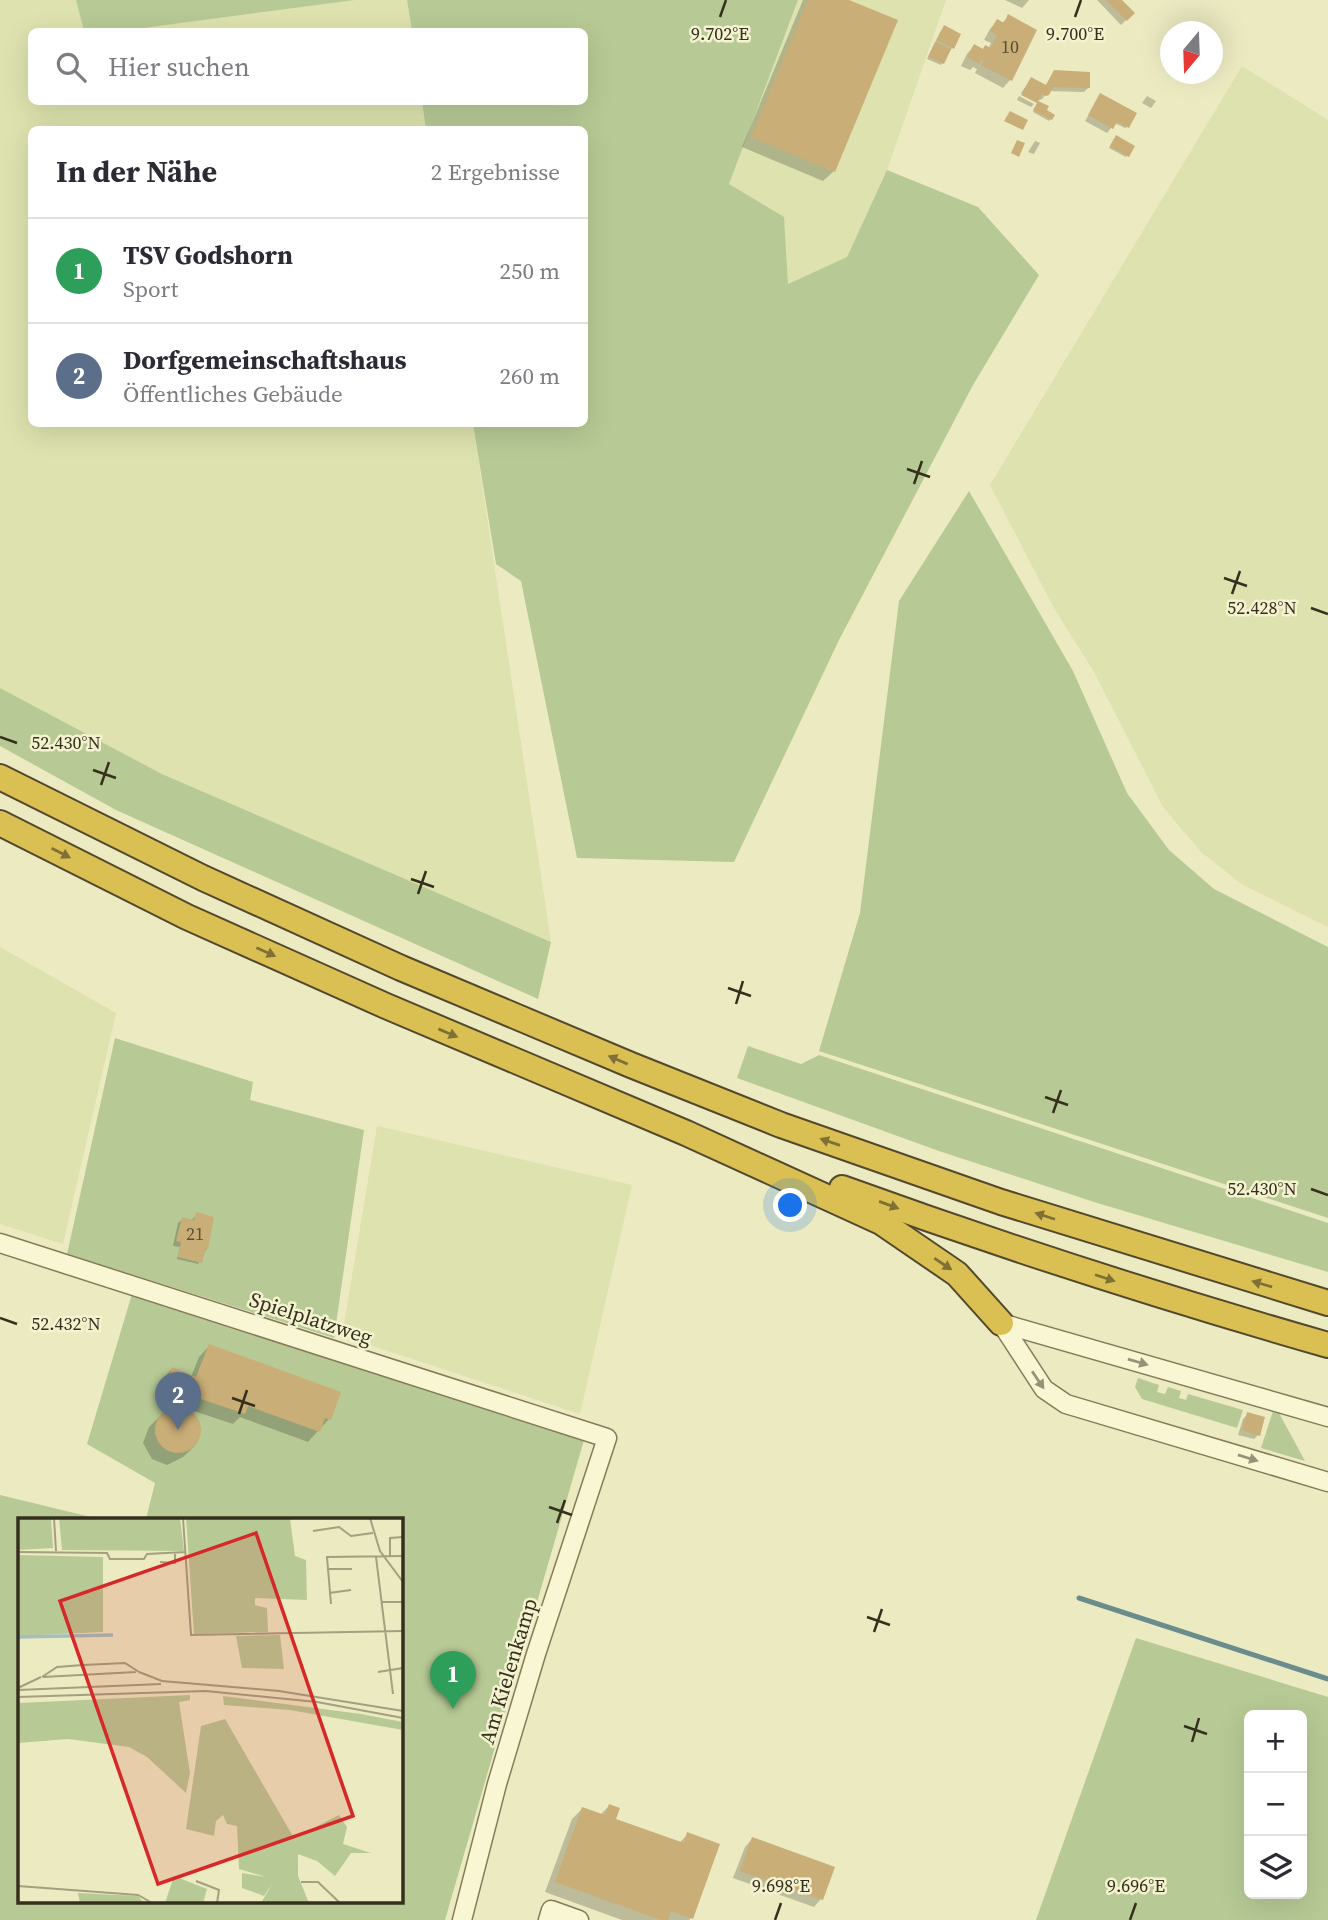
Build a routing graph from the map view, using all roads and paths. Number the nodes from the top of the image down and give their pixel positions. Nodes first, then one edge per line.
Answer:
1 (0, 777) edge
2 (0, 823) edge
3 (686, 1133) junction
4 (0, 1242) edge
5 (1328, 1303) edge
6 (1002, 1323) junction
7 (1328, 1345) edge
8 (1328, 1418) edge
9 (607, 1438) joint
10 (1328, 1482) edge
11 (463, 1920) edge
12 (548, 1920) edge
13 (579, 1920) edge

5 -> 1 highway
2 -> 3 highway
3 -> 6 highway
3 -> 7 highway
4 - 9 street, Spielplatzweg
6 -> 8 street
6 -> 10 street
9 - 11 street, Am Kielenkamp
12 - 13 street

